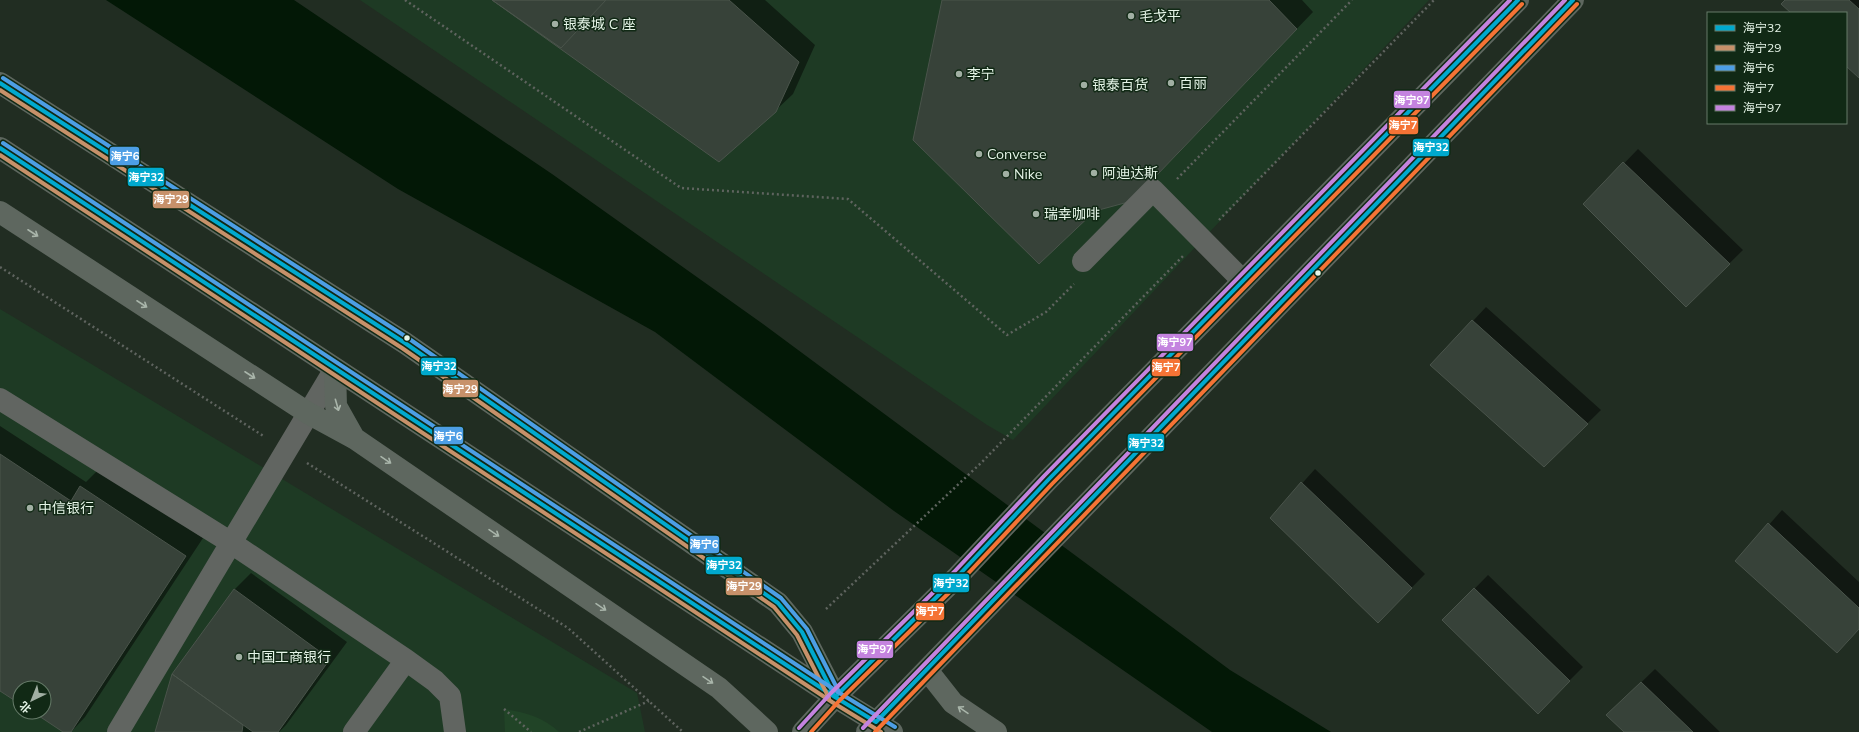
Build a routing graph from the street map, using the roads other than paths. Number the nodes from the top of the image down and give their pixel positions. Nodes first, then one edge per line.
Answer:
1 (1518, 0) edge
2 (1573, 0) edge
3 (0, 83) edge
4 (0, 148) edge
5 (0, 212) edge
6 (1081, 270) road end
7 (1242, 281) junction
8 (335, 369) junction
9 (0, 399) edge
10 (308, 413) junction
11 (354, 438) junction
12 (230, 542) junction
13 (406, 660) junction
14 (927, 670) junction
15 (835, 697) junction
16 (878, 729) edge
17 (118, 732) edge
18 (354, 732) edge
19 (455, 732) edge
20 (767, 732) edge
21 (804, 732) edge
22 (996, 732) edge

1 - 7 main road
2 - 14 main road
3 - 15 main road
4 - 8 main road
5 -> 10 main road
6 - 7 street
7 - 15 main road
8 - 10 street
8 -> 11 main road
8 - 15 main road
9 - 12 street
10 - 11 main road
10 - 12 street
11 -> 20 main road
12 - 13 street
12 - 17 street
13 - 18 street
13 - 19 street
14 - 16 main road
22 -> 14 main road
15 - 16 main road
15 - 21 main road

